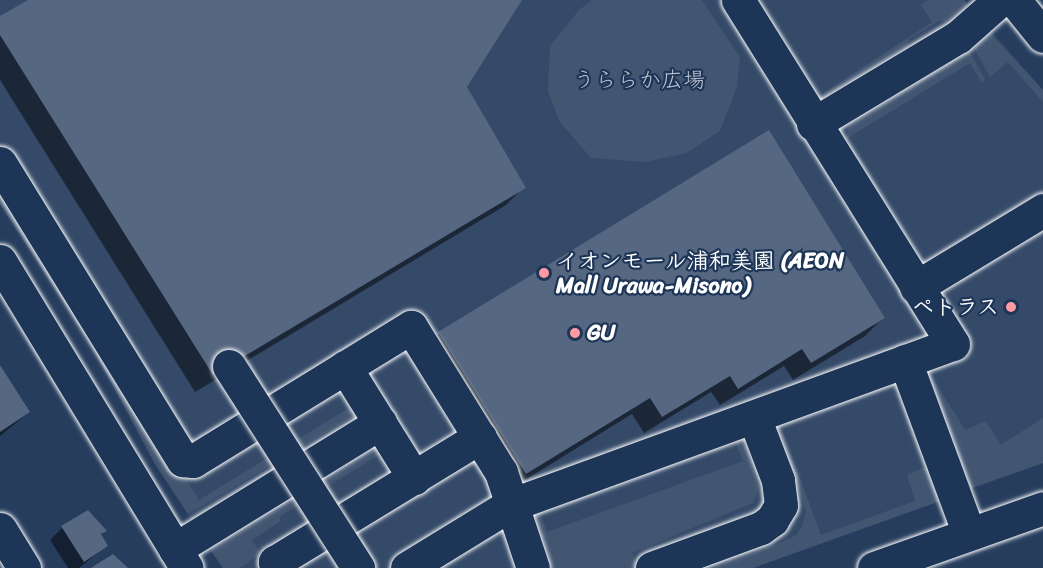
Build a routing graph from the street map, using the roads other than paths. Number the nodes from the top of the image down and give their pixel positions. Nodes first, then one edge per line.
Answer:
1 (1000, 0) edge
2 (1014, 0) edge
3 (750, 4) edge
4 (1043, 36) edge
5 (813, 124) junction
6 (0, 163) edge
7 (1043, 210) edge
8 (0, 261) edge
9 (916, 287) junction
10 (905, 361) junction
11 (229, 366) dead end
12 (345, 367) junction
13 (754, 417) junction
14 (380, 423) junction
15 (480, 437) junction
16 (414, 478) junction
17 (510, 505) junction
18 (1043, 508) edge
19 (0, 529) edge
20 (969, 534) junction
21 (181, 558) edge
22 (24, 568) edge
23 (278, 568) edge
24 (358, 568) edge
25 (407, 568) edge
26 (533, 568) edge
27 (652, 568) edge
28 (874, 568) edge

1 - 5 street
2 - 4 street
3 - 5 street
5 - 9 street
6 - 12 street
7 - 9 street
8 - 21 street
9 - 10 street
10 - 13 street
10 - 20 street
11 - 24 street, bridge
12 - 14 street
12 - 15 street
13 - 17 street
13 - 27 street
14 - 16 street
14 - 21 street
15 - 16 street
15 - 17 street
16 - 23 street
17 - 25 street
17 - 26 street
18 - 20 street
19 - 22 street
20 - 28 street

